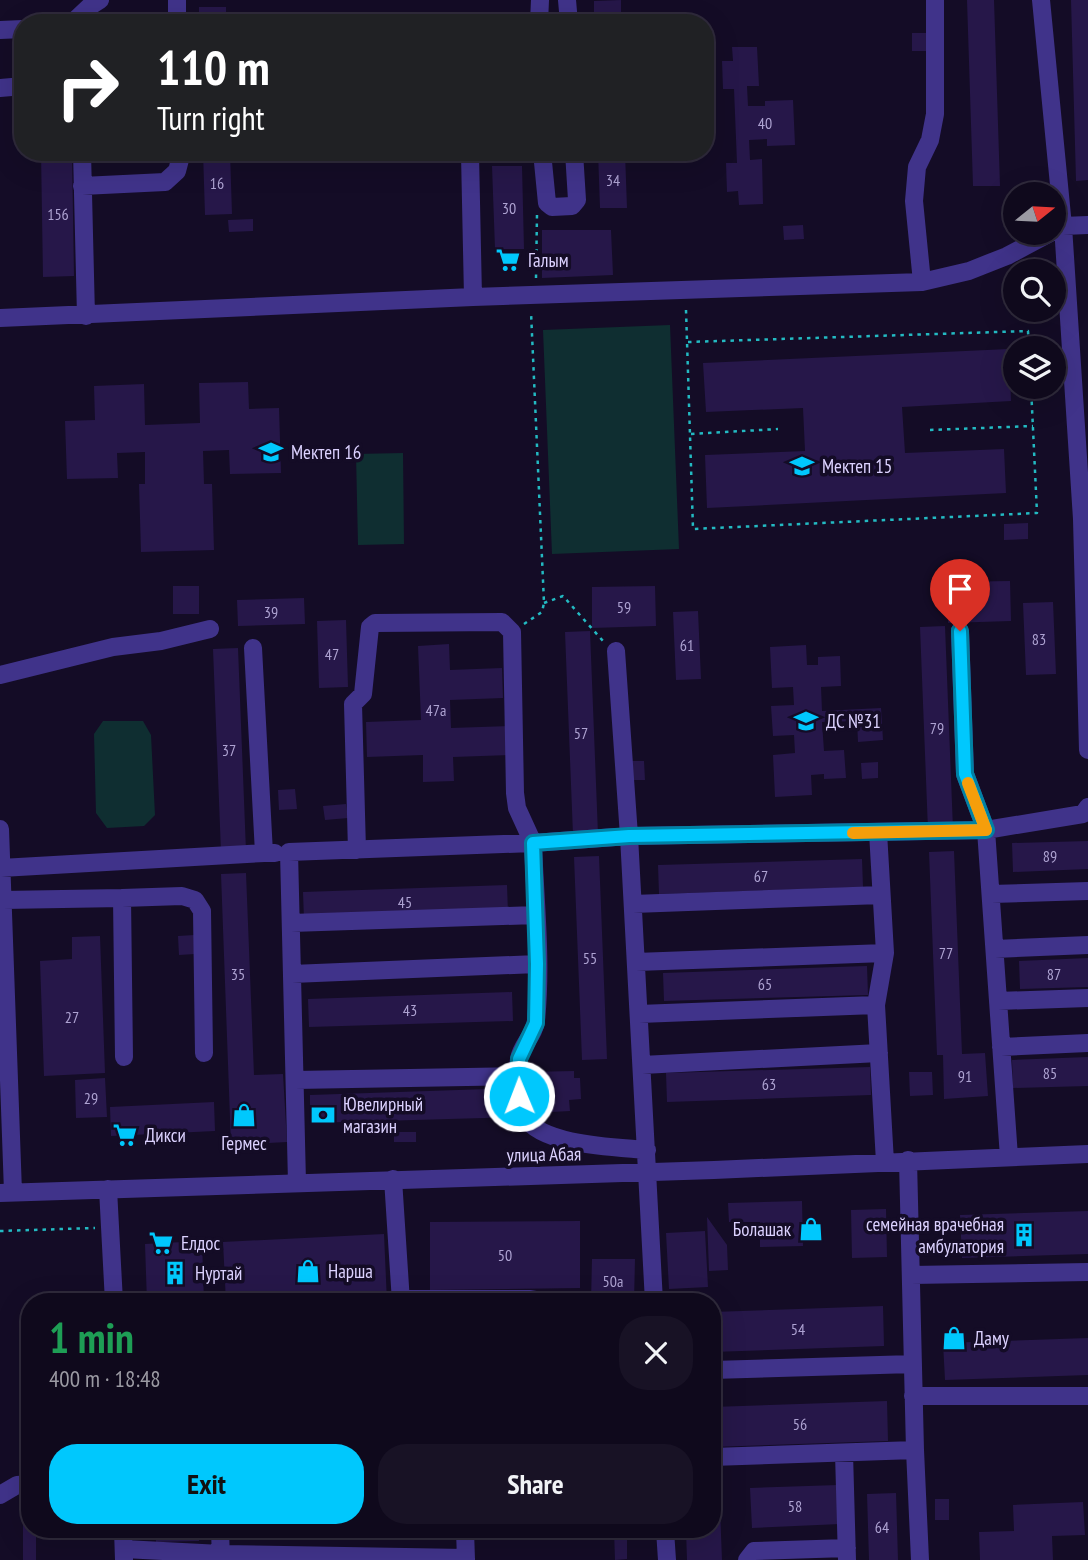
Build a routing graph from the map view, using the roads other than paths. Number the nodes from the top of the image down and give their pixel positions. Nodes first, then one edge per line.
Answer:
1 (100, 0) edge
2 (935, 0) edge
3 (1041, 0) edge
4 (82, 14) edge
5 (82, 161) edge
6 (180, 161) edge
7 (471, 161) edge
8 (543, 161) edge
9 (575, 161) edge
10 (1053, 182) edge
11 (82, 186) junction
12 (1088, 225) edge
13 (1066, 228) edge
14 (1028, 245) edge
15 (1058, 245) edge
16 (922, 282) junction
17 (473, 297) junction
18 (86, 316) junction
19 (0, 318) edge
20 (1085, 519) edge
21 (210, 629) dead end
22 (960, 631) dead end
23 (253, 648) dead end
24 (617, 651) road end
25 (0, 675) edge
26 (1088, 750) edge
27 (1086, 812) edge
28 (0, 829) edge
29 (986, 830) junction
30 (878, 832) junction
31 (629, 836) junction
32 (533, 843) junction
33 (357, 850) junction
34 (289, 852) junction
35 (264, 853) junction
36 (1, 868) edge
37 (1088, 891) edge
38 (991, 894) junction
39 (881, 895) junction
40 (122, 898) junction
41 (3, 900) junction
42 (633, 904) junction
43 (536, 915) junction
44 (291, 923) junction
45 (1088, 945) edge
46 (995, 949) junction
47 (885, 953) junction
48 (636, 962) junction
49 (537, 964) junction
50 (292, 974) junction
51 (1088, 998) edge
52 (998, 1001) junction
53 (876, 1004) junction
54 (639, 1014) junction
55 (1088, 1043) edge
56 (1001, 1047) junction
57 (204, 1053) dead end
58 (879, 1053) junction
59 (124, 1057) dead end
60 (642, 1065) junction
61 (519, 1076) junction
62 (295, 1080) junction
63 (647, 1150) junction
64 (1088, 1154) edge
65 (1009, 1157) junction
66 (908, 1160) junction
67 (885, 1162) junction
68 (648, 1172) junction
69 (393, 1179) junction
70 (297, 1182) junction
71 (108, 1189) junction
72 (7, 1192) edge
73 (1088, 1272) edge
74 (911, 1275) junction
75 (114, 1293) edge
76 (400, 1293) edge
77 (654, 1293) edge
78 (913, 1364) junction
79 (721, 1370) edge
80 (914, 1396) junction
81 (1088, 1396) edge
82 (915, 1450) junction
83 (844, 1452) junction
84 (721, 1457) edge
85 (21, 1485) edge
86 (0, 1495) edge
87 (220, 1538) edge
88 (466, 1538) edge
89 (666, 1538) edge
90 (847, 1554) edge
91 (124, 1555) edge
92 (221, 1557) edge
93 (466, 1559) edge
94 (667, 1560) edge
95 (747, 1560) edge
96 (920, 1560) edge

1 - 4 street
2 - 16 street
3 - 10 street
5 - 11 street
6 - 11 street
7 - 17 street
8 - 9 street
11 - 18 street
12 - 13 street
14 - 16 street
15 - 20 street
16 - 17 street
17 - 18 street
18 - 19 street
20 - 26 street
21 - 25 street
22 - 29 street
23 - 35 street
24 - 31 street
27 - 29 street
28 - 36 street
29 - 30 street
29 - 38 street
30 - 31 street
30 - 39 street
31 - 32 street
31 - 42 street
32 - 33 street
32 - 33 street
32 - 43 street
33 - 34 street
34 - 35 street
34 - 44 street
35 - 36 street
36 - 41 street
37 - 38 street
38 - 46 street
39 - 42 street
39 - 47 street
40 - 41 street
40 - 57 street
40 - 59 street
41 - 72 street
42 - 48 street
43 - 44 street
43 - 49 street
44 - 50 street
45 - 46 street
46 - 52 street
47 - 48 street
47 - 53 street
48 - 54 street
49 - 50 street
49 - 61 street
50 - 62 street
51 - 52 street
52 - 56 street
53 - 54 street
53 - 58 street
54 - 60 street
55 - 56 street
56 - 65 street
58 - 60 street
58 - 67 street
60 - 63 street
61 - 62 street
61 - 63 street
62 - 70 street
63 - 68 street
64 - 65 street, улица Абая
65 - 66 street, улица Абая
66 - 67 street, улица Абая
66 - 74 street
67 - 68 street, улица Абая
68 - 69 street, улица Абая
68 - 77 street
69 - 70 street, улица Абая
69 - 76 street
70 - 71 street, улица Абая
71 - 72 street, улица Абая
71 - 75 street
73 - 74 street
74 - 78 street
78 - 79 street
78 - 80 street
80 - 81 street
80 - 82 street
82 - 83 street
82 - 96 street
83 - 84 street
83 - 90 street
85 - 86 street
87 - 92 street
88 - 93 street
89 - 94 street
90 - 95 street
91 - 92 street
92 - 93 street

